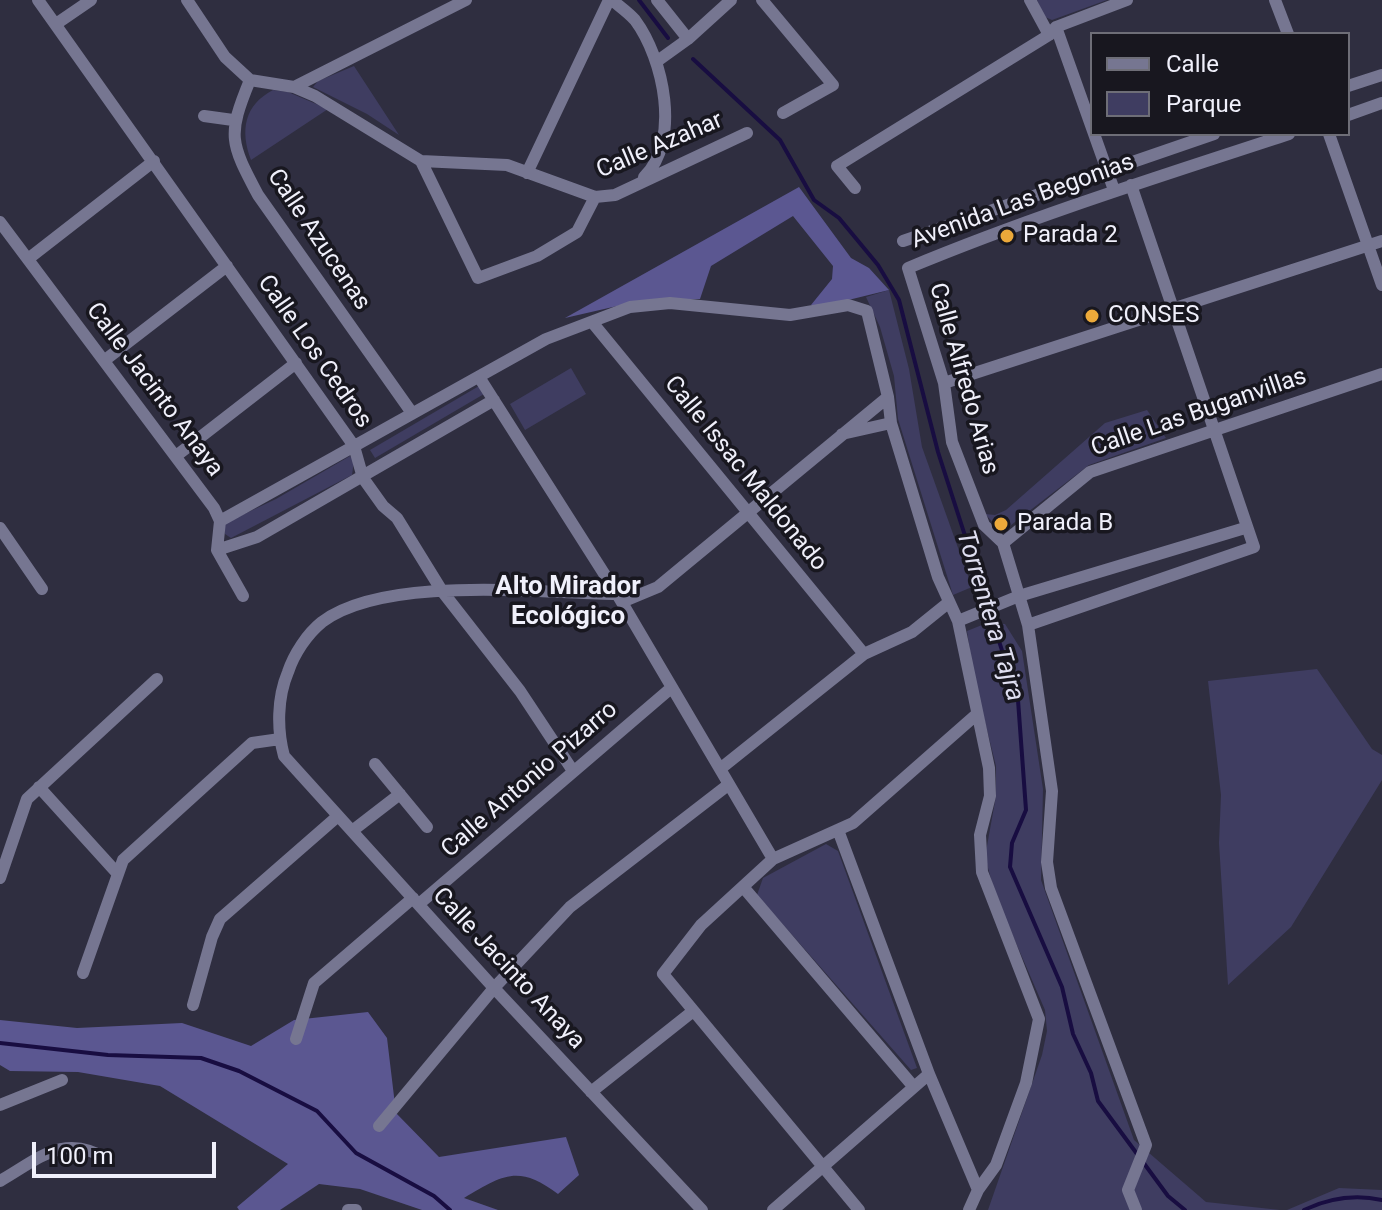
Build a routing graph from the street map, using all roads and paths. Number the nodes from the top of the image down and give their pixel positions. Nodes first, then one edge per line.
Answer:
1 (38, 0) edge
2 (91, 0) edge
3 (187, 0) edge
4 (466, 0) edge
5 (610, 0) edge
6 (657, 0) edge
7 (731, 0) edge
8 (762, 0) edge
9 (1030, 0) edge
10 (1127, 0) edge
11 (1275, 0) edge
12 (56, 24) junction
13 (1052, 31) junction
14 (1287, 32) edge
15 (688, 39) junction
16 (656, 62) junction
17 (1382, 75) edge
18 (250, 80) junction
19 (1350, 85) edge
20 (294, 87) junction
21 (1382, 103) edge
22 (783, 113) dead end
23 (1350, 114) edge
24 (204, 116) dead end
25 (233, 120) junction
26 (747, 133) dead end
27 (1090, 133) edge
28 (1091, 136) edge
29 (1208, 136) edge
30 (1283, 136) edge
31 (1330, 136) edge
32 (154, 161) junction
33 (421, 161) junction
34 (1104, 170) junction
35 (527, 173) junction
36 (636, 185) junction
37 (1131, 185) junction
38 (855, 188) dead end
39 (1114, 190) junction
40 (595, 197) junction
41 (998, 208) junction
42 (0, 222) edge
43 (1004, 228) junction
44 (903, 241) dead end
45 (1382, 241) edge
46 (1369, 245) junction
47 (28, 259) junction
48 (227, 266) junction
49 (908, 268) joint
50 (1382, 285) edge
51 (1175, 309) junction
52 (592, 322) junction
53 (105, 360) junction
54 (296, 363) junction
55 (1382, 374) edge
56 (479, 377) junction
57 (944, 383) junction
58 (888, 397) junction
59 (494, 400) junction
60 (412, 413) junction
61 (891, 423) junction
62 (1217, 431) junction
63 (839, 435) junction
64 (354, 446) junction
65 (176, 456) junction
66 (363, 478) junction
67 (749, 513) junction
68 (220, 521) junction
69 (0, 528) edge
70 (1245, 528) junction
71 (1003, 543) junction
72 (217, 550) junction
73 (42, 589) dead end
74 (442, 591) junction
75 (1018, 592) junction
76 (243, 596) dead end
77 (619, 598) junction
78 (948, 603) junction
79 (958, 621) junction
80 (1028, 625) junction
81 (864, 654) junction
82 (157, 679) dead end
83 (670, 689) junction
84 (977, 714) junction
85 (280, 739) junction
86 (375, 764) dead end
87 (720, 769) junction
88 (573, 771) junction
89 (728, 785) junction
90 (39, 787) junction
91 (400, 794) junction
92 (338, 816) junction
93 (427, 827) dead end
94 (838, 830) junction
95 (352, 831) junction
96 (773, 859) junction
97 (117, 873) junction
98 (0, 878) edge
99 (744, 888) junction
100 (416, 901) junction
101 (83, 973) dead end
102 (494, 988) junction
103 (193, 1005) dead end
104 (692, 1012) junction
105 (296, 1039) dead end
106 (929, 1074) junction
107 (62, 1080) dead end
108 (913, 1086) junction
109 (591, 1092) junction
110 (0, 1105) edge
111 (379, 1126) dead end
112 (109, 1160) dead end
113 (820, 1165) junction
114 (0, 1181) edge
115 (978, 1190) junction
116 (348, 1210) edge
117 (356, 1210) edge
118 (702, 1210) edge
119 (773, 1210) edge
120 (859, 1210) edge
121 (969, 1210) edge
122 (1136, 1210) edge

1 - 12 street, Calle Los Cedros
2 - 12 street
3 - 18 street
4 - 20 street
5 - 16 street
5 - 35 street
6 - 15 street
7 - 15 street
8 - 22 street
9 - 13 street
10 - 13 street
11 - 14 street
12 - 32 street, Calle Los Cedros
13 - 27 street
13 - 38 street
15 - 16 street
16 - 36 street
17 - 19 street
18 - 20 street
18 - 25 street
20 - 33 street
21 - 23 street
24 - 25 street
25 - 60 street, Calle Azucenas
26 - 36 street, Calle Azahar
28 - 34 street
29 - 34 street, Avenida Las Begonias
30 - 37 street, Avenida Las Begonias
31 - 46 street
32 - 47 street
32 - 48 street, Calle Los Cedros
33 - 35 street
33 - 40 street, Calle Azahar
34 - 39 street
34 - 41 street, Avenida Las Begonias
35 - 40 street
36 - 40 street, Calle Azahar
37 - 39 street, Avenida Las Begonias
37 - 51 street
39 - 43 street, Avenida Las Begonias
41 - 43 street
41 - 44 street, Avenida Las Begonias
42 - 47 street, Calle Jacinto Anaya
43 - 49 street, Avenida Las Begonias
45 - 46 street
46 - 50 street
46 - 51 street
47 - 53 street, Calle Jacinto Anaya
48 - 53 street
48 - 54 street, Calle Los Cedros
49 - 57 street, Calle Alfredo Arias
51 - 57 street
51 - 62 street
52 - 56 street
52 - 58 street
52 - 67 street, Calle Issac Maldonado
53 - 65 street, Calle Jacinto Anaya
54 - 64 street, Calle Los Cedros
54 - 65 street
55 - 62 street, Calle Las Buganvillas
56 - 59 street
56 - 60 street
57 - 71 street, Calle Alfredo Arias
58 - 61 street
58 - 63 street
59 - 66 street
59 - 77 street
60 - 64 street
61 - 63 street
61 - 78 street
62 - 70 street
62 - 71 street, Calle Las Buganvillas
63 - 67 street
64 - 66 street, Calle Los Cedros
64 - 68 street
65 - 68 street, Calle Jacinto Anaya
66 - 72 street
66 - 74 street, Calle Los Cedros
67 - 77 street
67 - 81 street, Calle Issac Maldonado
68 - 72 street
69 - 73 street
70 - 75 street
70 - 80 street
71 - 75 street, Calle Alfredo Arias
72 - 76 street
74 - 77 street
74 - 85 street
74 - 88 street, Calle Los Cedros
75 - 79 street
75 - 80 street, Calle Alfredo Arias
77 - 83 street
78 - 79 street
78 - 81 street
79 - 84 street
80 - 122 street, Calle Alfredo Arias
81 - 87 street
82 - 90 street
83 - 87 street
83 - 88 street, Calle Antonio Pizarro
84 - 94 street
84 - 115 street
85 - 92 street, Calle Jacinto Anaya
85 - 97 street
86 - 91 street
87 - 89 street
88 - 100 street, Calle Antonio Pizarro
89 - 96 street
89 - 102 street
90 - 97 street
90 - 98 street
91 - 93 street
91 - 95 street
92 - 95 street, Calle Jacinto Anaya
92 - 103 street
94 - 96 street
94 - 106 street
95 - 100 street, Calle Jacinto Anaya
96 - 99 street
97 - 101 street
99 - 104 street
99 - 108 street
100 - 102 street, Calle Jacinto Anaya
100 - 105 street, Calle Antonio Pizarro
102 - 109 street, Calle Jacinto Anaya
102 - 111 street
104 - 109 street
104 - 113 street
106 - 108 street
106 - 115 street
107 - 110 street
108 - 113 street
109 - 118 street, Calle Jacinto Anaya
112 - 114 street
113 - 119 street
113 - 120 street
115 - 121 street
116 - 117 street

